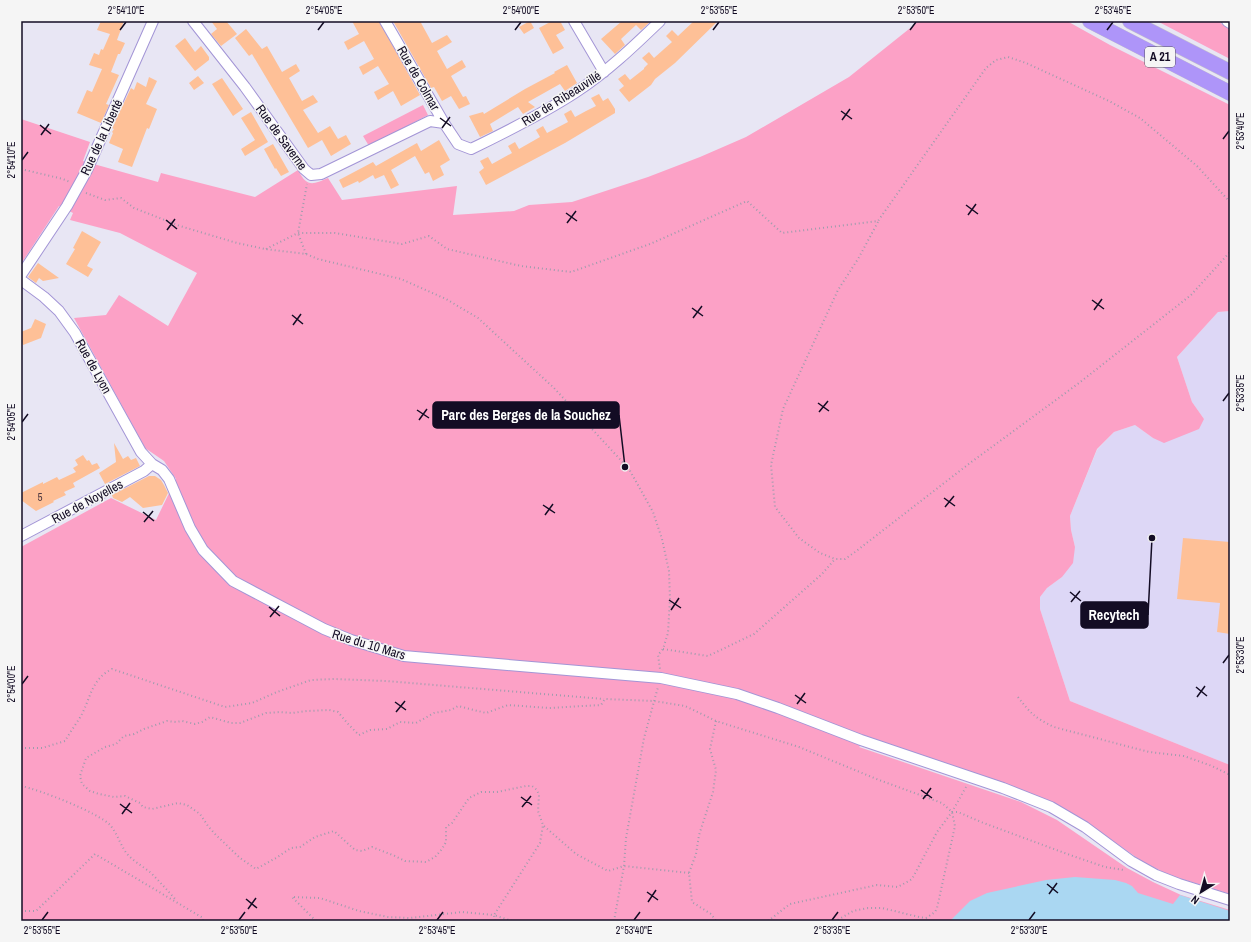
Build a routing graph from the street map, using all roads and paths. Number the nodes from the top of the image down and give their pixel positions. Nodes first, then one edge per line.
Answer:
1 (153, 21) edge
2 (193, 21) edge
3 (386, 21) edge
4 (574, 21) edge
5 (660, 21) edge
6 (1090, 21) edge
7 (1130, 21) edge
8 (1227, 21) edge
9 (1230, 23) edge
10 (604, 72) junction
11 (1230, 72) edge
12 (1230, 93) edge
13 (444, 123) junction
14 (471, 149) joint
15 (21, 169) edge
16 (311, 175) junction
17 (80, 182) junction
18 (1230, 202) edge
19 (878, 221) junction
20 (298, 233) junction
21 (265, 249) junction
22 (1230, 252) edge
23 (306, 254) junction
24 (21, 274) edge
25 (21, 280) edge
26 (152, 464) junction
27 (21, 536) edge
28 (835, 559) junction
29 (663, 649) junction
30 (661, 678) junction
31 (1018, 697) dead end
32 (605, 699) junction
33 (654, 701) junction
34 (716, 721) junction
35 (21, 748) edge
36 (1230, 775) edge
37 (971, 777) junction
38 (21, 786) edge
39 (952, 812) junction
40 (543, 825) junction
41 (624, 866) junction
42 (1143, 868) junction
43 (689, 873) junction
44 (1230, 900) edge
45 (178, 902) junction
46 (21, 911) edge
47 (494, 915) junction
48 (203, 921) edge
49 (316, 921) edge
50 (495, 921) edge
51 (512, 921) edge
52 (614, 921) edge
53 (716, 921) edge
54 (768, 921) edge
55 (836, 921) edge

1 - 17 street, Rue de la Liberté
2 - 16 street, Rue de Saverne
3 - 13 street, Rue de Colmar
4 - 10 street
5 - 10 street, Rue de Ribeauvillé
6 - 12 highway, A 21
7 - 11 highway, A 21
8 - 9 street
10 - 14 street, Rue de Ribeauvillé
13 - 14 street, Rue de Colmar
13 - 16 street, Rue de Saverne
15 - 17 path
16 - 20 path
17 - 21 path
17 - 24 street, Rue de la Liberté
18 - 19 path
19 - 20 path
19 - 28 path
20 - 21 path
20 - 23 path
21 - 23 path
22 - 28 path
23 - 29 path
25 - 26 street, Rue de Lyon
26 - 27 street, Rue de Noyelles
26 - 30 street, Rue du 10 Mars
28 - 29 path
29 - 30 path
30 - 33 path
30 - 37 street, Rue du 10 Mars
31 - 36 path
32 - 33 path
32 - 35 path
32 - 40 path
33 - 34 path
33 - 41 path
34 - 39 path
34 - 43 path
37 - 39 path
37 - 42 street, Rue du 10 Mars
38 - 45 path
39 - 42 path
39 - 54 path
39 - 55 path
40 - 41 path
40 - 47 path
41 - 43 path
41 - 52 path
42 - 44 street, Rue du 10 Mars
43 - 53 path
45 - 46 path
45 - 48 path
47 - 49 path
47 - 50 path
47 - 51 path

